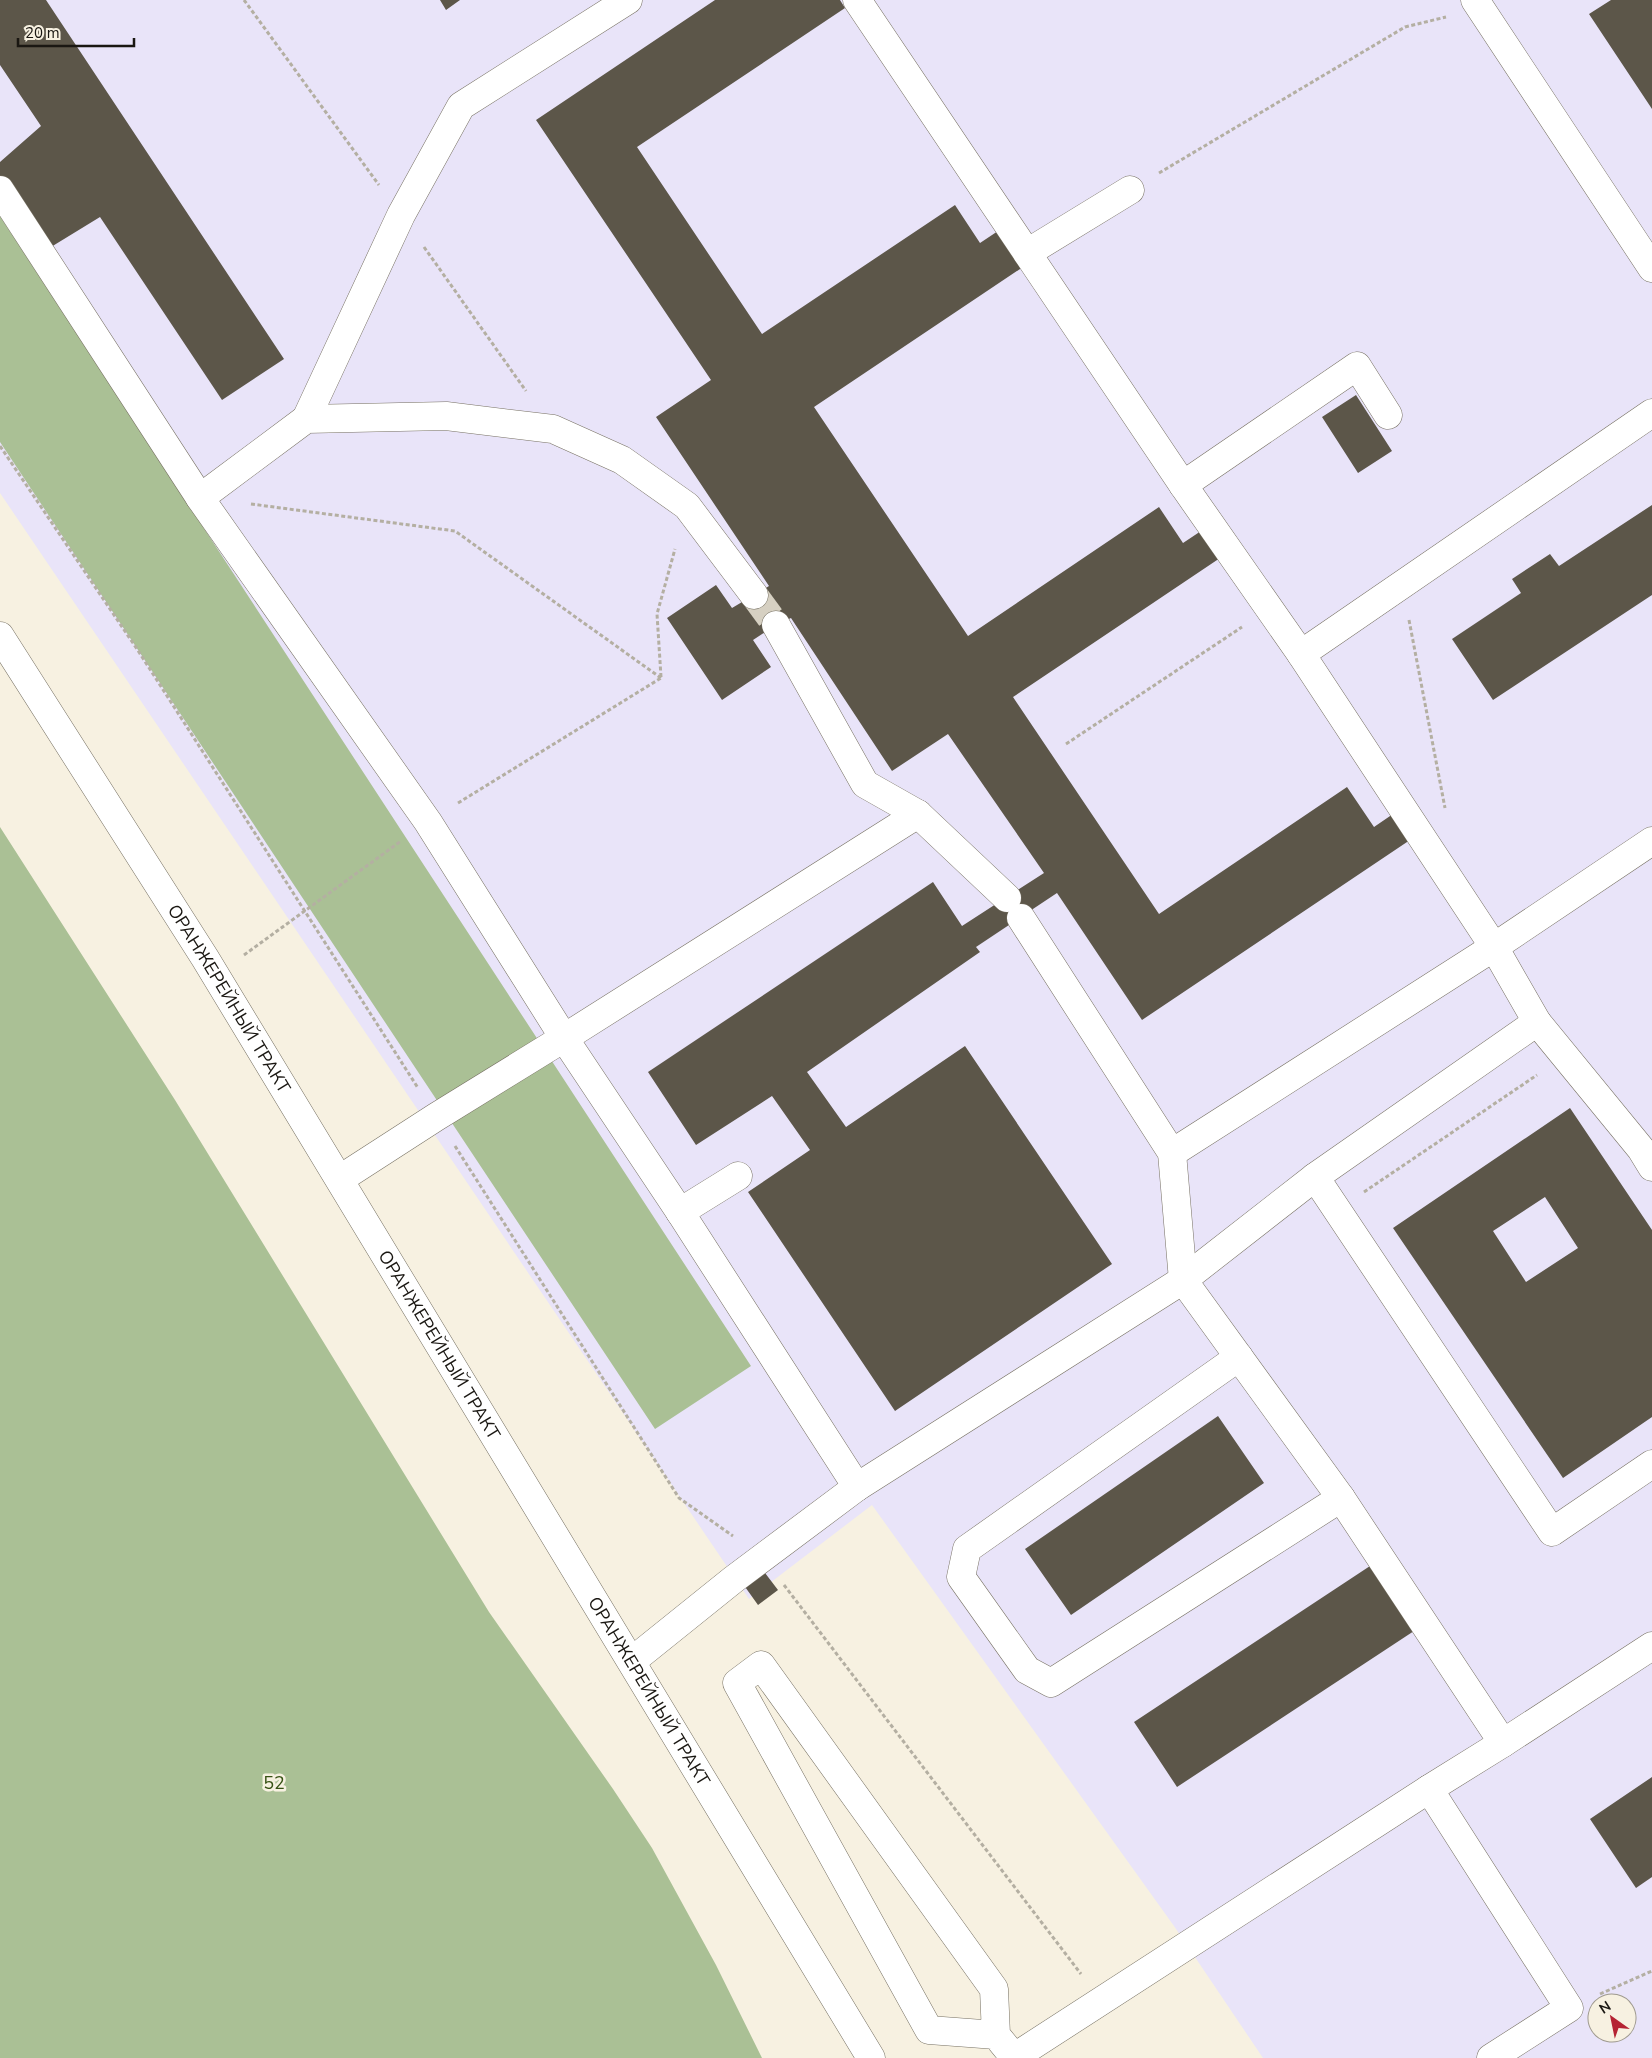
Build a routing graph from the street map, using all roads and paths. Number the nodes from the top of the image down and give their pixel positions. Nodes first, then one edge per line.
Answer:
1 (628, 0) edge
2 (857, 0) edge
3 (1478, 4) edge
4 (0, 190) edge
5 (1130, 190) joint
6 (1028, 253) junction
7 (1652, 268) edge
8 (1652, 413) edge
9 (1388, 415) dead end
10 (306, 419) junction
11 (0, 446) edge
12 (1183, 485) junction
13 (200, 498) junction
14 (688, 506) junction
15 (1402, 585) junction
16 (754, 595) tunnel mouth
17 (1269, 608) junction
18 (776, 625) tunnel mouth
19 (0, 636) edge
20 (1301, 654) junction
21 (1066, 744) dead end
22 (918, 814) junction
23 (1446, 815) dead end
24 (1652, 841) edge
25 (1494, 947) junction
26 (1536, 1022) junction
27 (564, 1038) junction
28 (1566, 1056) junction
29 (436, 1117) junction
30 (1172, 1153) junction
31 (1648, 1153) edge
32 (738, 1176) dead end
33 (1315, 1178) junction
34 (340, 1179) junction
35 (1337, 1210) junction
36 (680, 1212) junction
37 (1182, 1280) junction
38 (1238, 1357) junction
39 (1652, 1464) edge
40 (857, 1487) junction
41 (1342, 1498) junction
42 (763, 1557) junction
43 (1652, 1646) edge
44 (632, 1661) junction
45 (1503, 1743) junction
46 (1428, 1789) junction
47 (1652, 1971) edge
48 (1570, 2008) junction
49 (1073, 2019) junction
50 (996, 2035) junction
51 (871, 2058) edge
52 (1013, 2058) edge
53 (1491, 2058) edge

1 - 10 street
2 - 6 street
3 - 5 path
3 - 7 street
4 - 13 street
5 - 6 street
6 - 12 street
8 - 15 street
9 - 12 street
10 - 13 street
10 - 14 street
11 - 29 path
12 - 17 street
13 - 14 path
13 - 27 street
14 - 16 street
15 - 20 street
15 - 23 path
17 - 20 street
17 - 21 path
18 - 22 street
19 - 34 street, ОРАНЖЕРЕЙНЫЙ ТРАКТ
20 - 25 street
22 - 27 street
22 - 30 street
24 - 25 street
25 - 26 street
25 - 30 street
26 - 28 street
26 - 33 street
27 - 29 street
27 - 36 street
28 - 31 street
28 - 35 path
29 - 34 street
29 - 42 path
30 - 37 street
32 - 36 street
33 - 35 street
33 - 37 street
34 - 44 street, ОРАНЖЕРЕЙНЫЙ ТРАКТ
35 - 39 street
36 - 40 street
37 - 38 street
37 - 40 street
38 - 41 street
38 - 41 street
40 - 42 street
41 - 45 street
42 - 44 street
42 - 49 path
43 - 45 street
44 - 51 street, ОРАНЖЕРЕЙНЫЙ ТРАКТ
45 - 46 street
46 - 48 street
46 - 49 street
47 - 48 path
48 - 53 street
49 - 52 street
50 - 50 street
50 - 52 street

